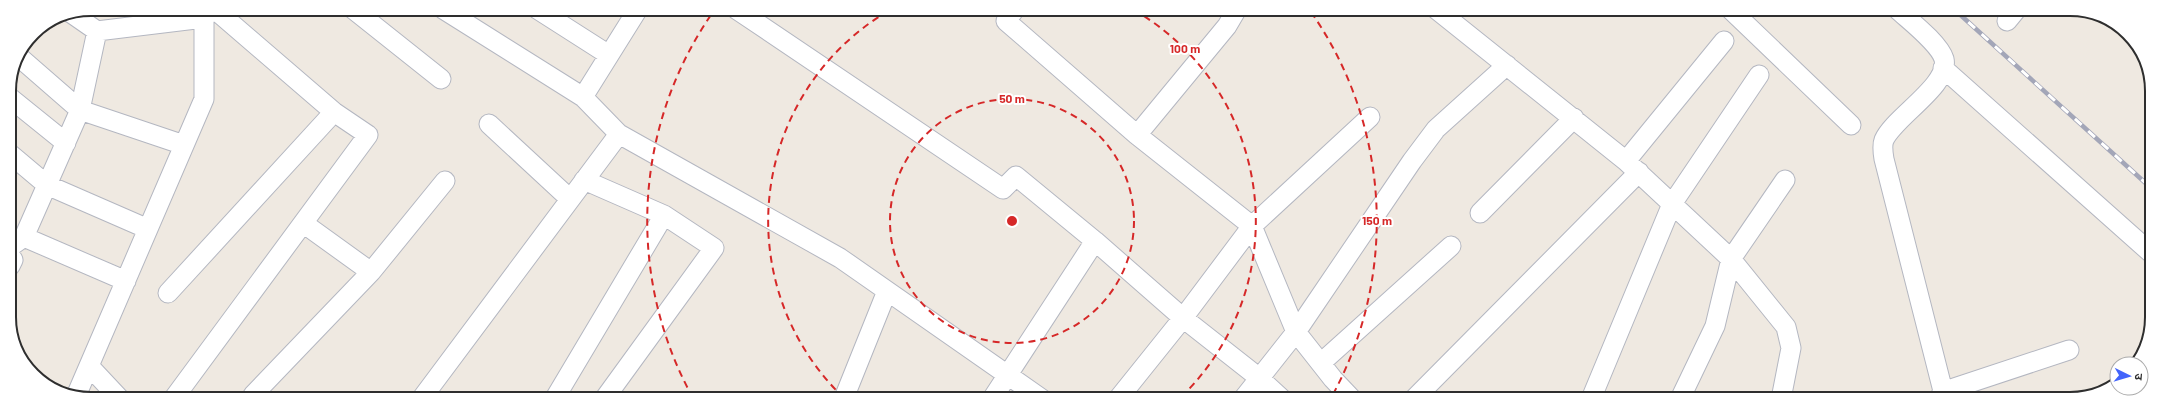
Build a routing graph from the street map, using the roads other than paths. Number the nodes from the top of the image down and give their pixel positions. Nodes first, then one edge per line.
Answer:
1 (194, 16) edge
2 (214, 16) edge
3 (218, 16) edge
4 (362, 16) edge
5 (454, 16) edge
6 (548, 16) edge
7 (634, 16) edge
8 (752, 16) edge
9 (1010, 16) edge
10 (1233, 16) edge
11 (1444, 16) edge
12 (1737, 16) edge
13 (1904, 16) edge
14 (77, 17) edge
15 (97, 31) junction
16 (1724, 41) dead end
17 (609, 55) junction
18 (23, 60) edge
19 (1507, 65) junction
20 (1943, 68) junction
21 (1759, 75) dead end
22 (441, 78) dead end
23 (583, 97) junction
24 (16, 103) edge
25 (80, 110) junction
26 (334, 112) junction
27 (1370, 117) dead end
28 (1574, 118) junction
29 (489, 124) dead end
30 (1851, 125) dead end
31 (618, 134) junction
32 (1137, 135) junction
33 (66, 143) junction
34 (184, 145) junction
35 (16, 159) edge
36 (1632, 166) junction
37 (584, 180) junction
38 (1785, 180) dead end
39 (445, 181) dead end
40 (47, 185) junction
41 (570, 199) junction
42 (1672, 204) junction
43 (1480, 214) dead end
44 (664, 216) junction
45 (303, 223) junction
46 (1252, 226) junction
47 (148, 229) junction
48 (1095, 241) junction
49 (17, 242) edge
50 (1451, 246) dead end
51 (2145, 248) edge
52 (1731, 259) junction
53 (371, 272) junction
54 (126, 281) junction
55 (887, 291) junction
56 (168, 293) dead end
57 (1183, 318) junction
58 (1296, 332) junction
59 (2069, 350) dead end
60 (1322, 362) junction
61 (89, 366) junction
62 (1007, 374) junction
63 (1258, 377) junction
64 (78, 390) edge
65 (113, 392) edge
66 (178, 392) edge
67 (256, 392) edge
68 (426, 392) edge
69 (559, 392) edge
70 (609, 392) edge
71 (846, 392) edge
72 (996, 392) edge
73 (1033, 392) edge
74 (1124, 392) edge
75 (1248, 392) edge
76 (1274, 392) edge
77 (1346, 392) edge
78 (1421, 392) edge
79 (1594, 392) edge
80 (1683, 392) edge
81 (1782, 392) edge
82 (1943, 392) edge
83 (1952, 392) edge

1 - 15 street
2 - 34 street
3 - 26 street
4 - 22 street
5 - 23 street
6 - 17 street
7 - 17 street
8 - 48 street
9 - 32 street
10 - 32 street
11 - 19 street
12 - 30 street
13 - 20 street
14 - 15 street
15 - 25 street
16 - 36 street
17 - 23 street
18 - 25 street
19 - 28 street
19 - 58 street
20 - 51 street
20 - 82 street
21 - 42 street
23 - 31 street
24 - 33 street
25 - 33 street
25 - 34 street
26 - 45 street
26 - 56 street
27 - 46 street
28 - 36 street
28 - 43 street
29 - 41 street
31 - 37 street
31 - 55 street
32 - 46 street
33 - 40 street
34 - 47 street
35 - 40 street
36 - 42 street
36 - 78 street
37 - 41 street
37 - 44 street
38 - 52 street
39 - 53 street
40 - 47 street
40 - 49 street
41 - 68 street
42 - 52 street
42 - 79 street
44 - 69 street
44 - 70 street
45 - 53 street
45 - 66 street
46 - 57 street
46 - 58 street
47 - 54 street
48 - 57 street
48 - 62 street
49 - 54 street
50 - 60 street
52 - 80 street
52 - 81 street
53 - 67 street
54 - 61 street
55 - 62 street
55 - 71 street
57 - 63 street
57 - 74 street
58 - 60 street
58 - 63 street
59 - 83 street
60 - 77 street
61 - 64 street
61 - 65 street
62 - 72 street
62 - 73 street
63 - 75 street
63 - 76 street

